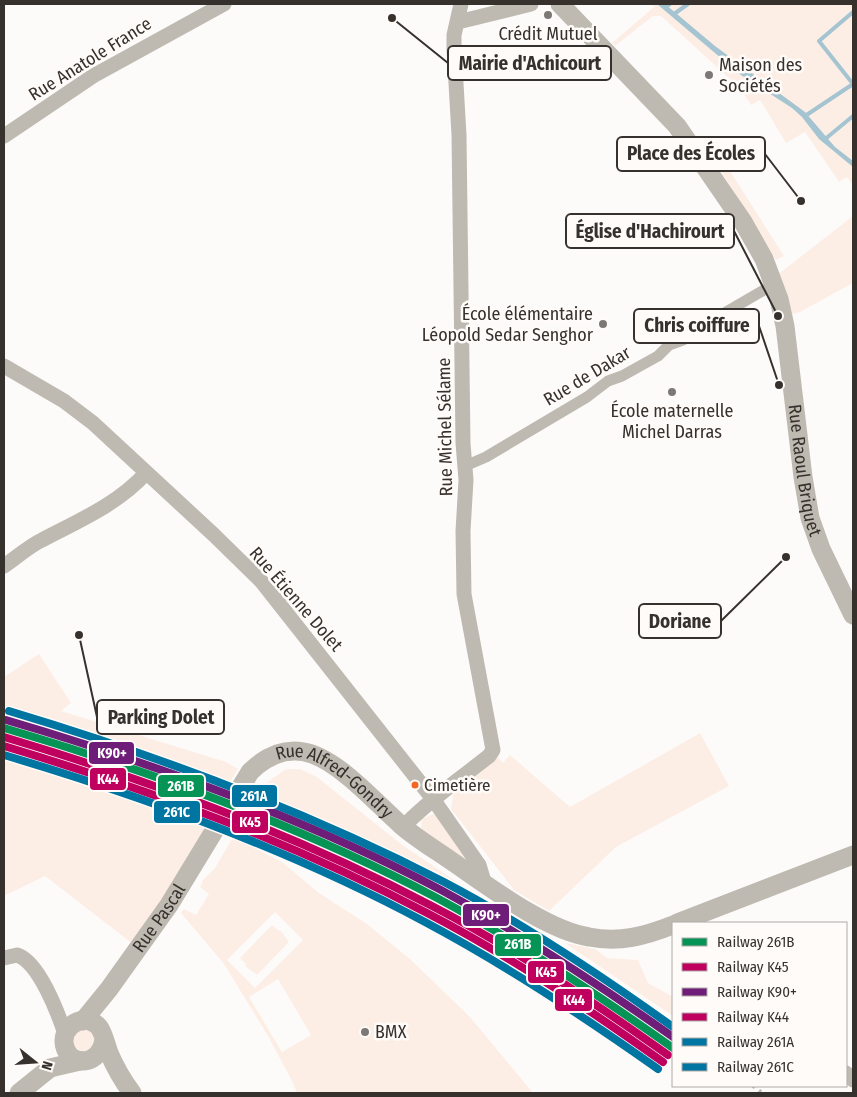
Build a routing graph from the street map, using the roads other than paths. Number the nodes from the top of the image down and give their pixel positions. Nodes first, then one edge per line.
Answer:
1 (224, 4) edge
2 (461, 4) edge
3 (532, 4) edge
4 (560, 4) edge
5 (458, 22) junction
6 (4, 136) edge
7 (775, 287) junction
8 (4, 366) edge
9 (466, 466) junction
10 (146, 473) junction
11 (4, 566) edge
12 (853, 615) edge
13 (433, 799) junction
14 (403, 826) junction
15 (206, 847) joint
16 (853, 855) edge
17 (486, 884) junction
18 (680, 922) edge
19 (672, 925) edge
20 (4, 958) edge
21 (109, 989) junction
22 (72, 1029) junction
23 (103, 1035) junction
24 (85, 1060) junction
25 (50, 1068) junction
26 (128, 1088) edge
27 (19, 1093) edge

1 - 6 street, Rue Anatole France
2 - 5 street, Rue Michel Sélame
3 - 5 street
4 - 7 street, Rue Raoul Briquet
5 - 9 street, Rue Michel Sélame
7 - 9 street, Rue de Dakar
7 - 12 street, Rue Raoul Briquet
8 - 10 street, Rue Étienne Dolet
9 - 13 street, Rue Michel Sélame
10 - 11 street
10 - 13 street, Rue Étienne Dolet
13 - 14 street
13 - 17 street, Rue Étienne Dolet
14 - 15 street, Rue Alfred-Gondry
14 - 17 street, Rue Alfred-Gondry
15 - 21 street, Rue Pascal
16 - 18 street
17 - 19 street, Rue Alfred-Gondry
20 - 22 street
21 - 22 street, Rue Pascal
21 - 23 street, Rue Pascal
22 - 23 street
22 - 24 street
22 - 25 street, Rue Pascal
23 - 24 street
23 - 26 street
24 - 25 street, Rue Pascal
24 - 26 street
25 - 27 street, Rue Pascal

